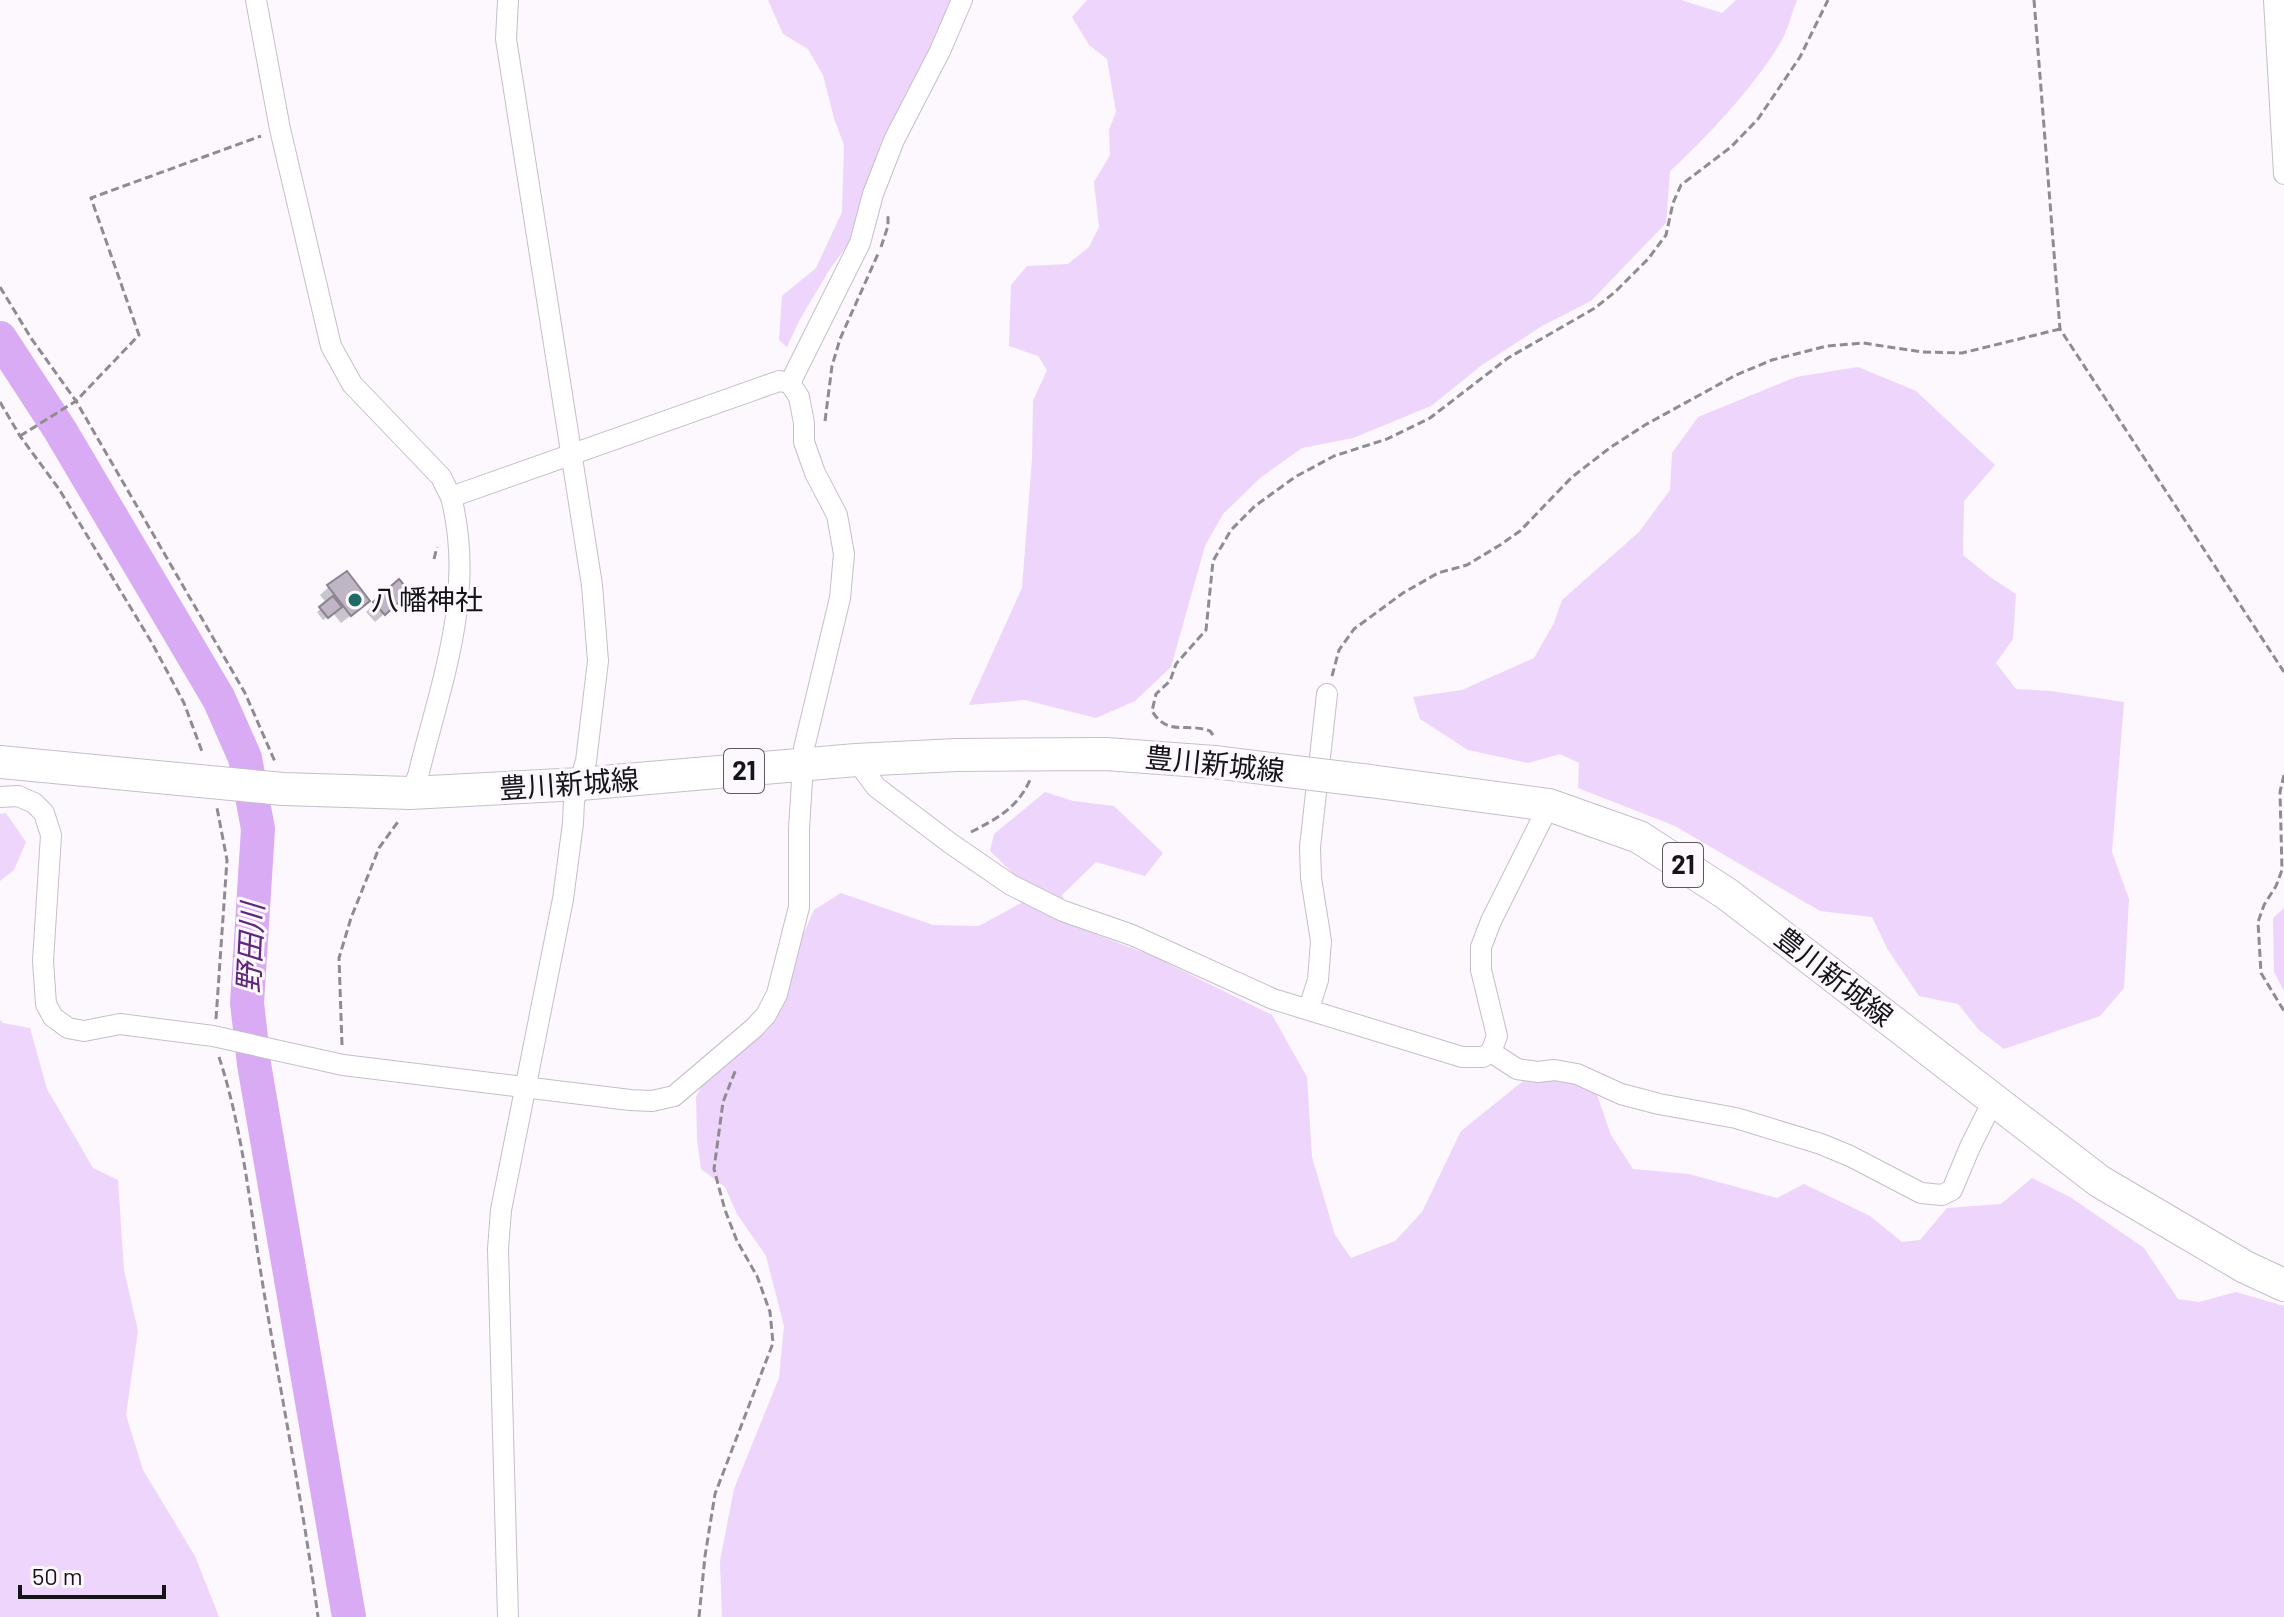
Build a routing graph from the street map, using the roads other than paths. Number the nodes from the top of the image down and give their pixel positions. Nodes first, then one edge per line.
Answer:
1 (256, 0) edge
2 (508, 0) edge
3 (962, 0) edge
4 (2274, 0) edge
5 (2284, 174) edge
6 (790, 383) junction
7 (571, 456) junction
8 (451, 497) junction
9 (1327, 694) road end
10 (856, 760) junction
11 (0, 762) edge
12 (802, 767) junction
13 (580, 784) junction
14 (410, 793) junction
15 (0, 797) edge
16 (1549, 805) junction
17 (1309, 1008) junction
18 (1491, 1052) junction
19 (526, 1089) junction
20 (1993, 1101) junction
21 (2284, 1285) edge
22 (508, 1617) edge

1 - 8 street
2 - 7 street
3 - 6 street
4 - 5 street
6 - 7 street
6 - 12 street
7 - 8 street
7 - 13 street
8 - 14 street
9 - 17 street
10 - 12 main road, 豊川新城線 / 21
10 - 16 main road, 豊川新城線 / 21, bridge
10 - 17 street
11 - 14 main road, 豊川新城線 / 21
12 - 13 main road, 豊川新城線 / 21
12 - 19 street
13 - 14 main road, 豊川新城線 / 21
13 - 19 street
15 - 19 street
16 - 18 street
16 - 20 main road, 豊川新城線 / 21
17 - 18 street
18 - 20 street
19 - 22 street
20 - 21 main road, 豊川新城線 / 21

